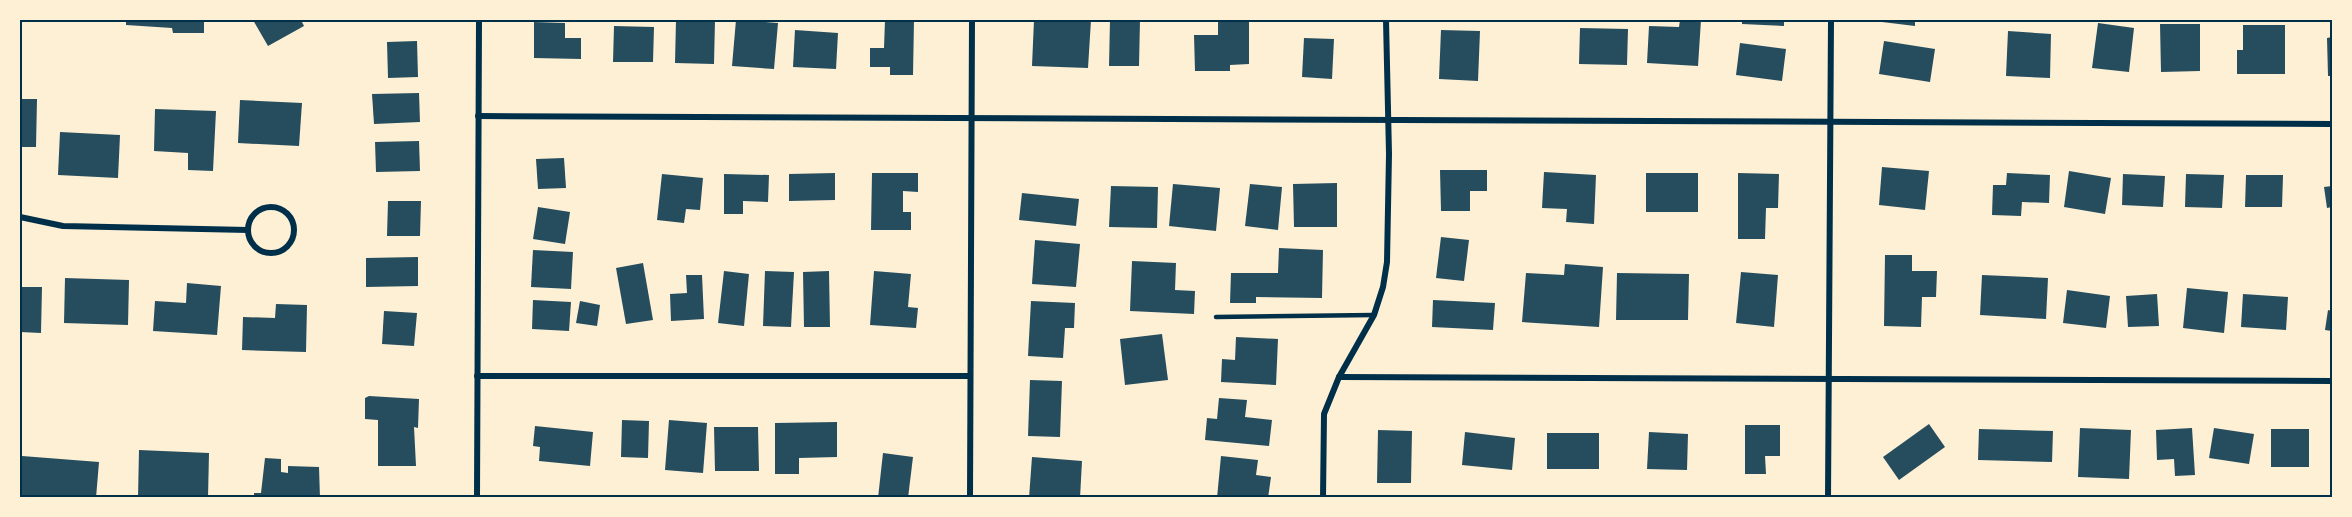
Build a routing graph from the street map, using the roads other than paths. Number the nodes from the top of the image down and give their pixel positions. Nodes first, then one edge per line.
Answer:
1 (479, 20) edge
2 (972, 20) edge
3 (1386, 20) edge
4 (1831, 20) edge
5 (478, 116) junction
6 (971, 118) junction
7 (1386, 120) junction
8 (1830, 121) junction
9 (2332, 124) edge
10 (20, 217) edge
11 (248, 230) junction
12 (1374, 315) junction
13 (1216, 317) dead end
14 (477, 376) junction
15 (970, 376) junction
16 (1340, 377) junction
17 (1828, 380) junction
18 (2332, 381) edge
19 (477, 498) edge
20 (970, 498) edge
21 (1323, 498) edge
22 (1828, 498) edge

1 - 5 street
2 - 6 street
3 - 7 street
4 - 8 street
5 - 6 street
5 - 14 street
6 - 7 street
6 - 15 street
7 - 8 street
7 - 12 street
8 - 9 street
8 - 17 street
10 - 11 street
11 - 11 street
12 - 13 lane
12 - 16 street
14 - 15 street
14 - 19 street
15 - 20 street
16 - 17 street
16 - 21 street
17 - 18 street
17 - 22 street

